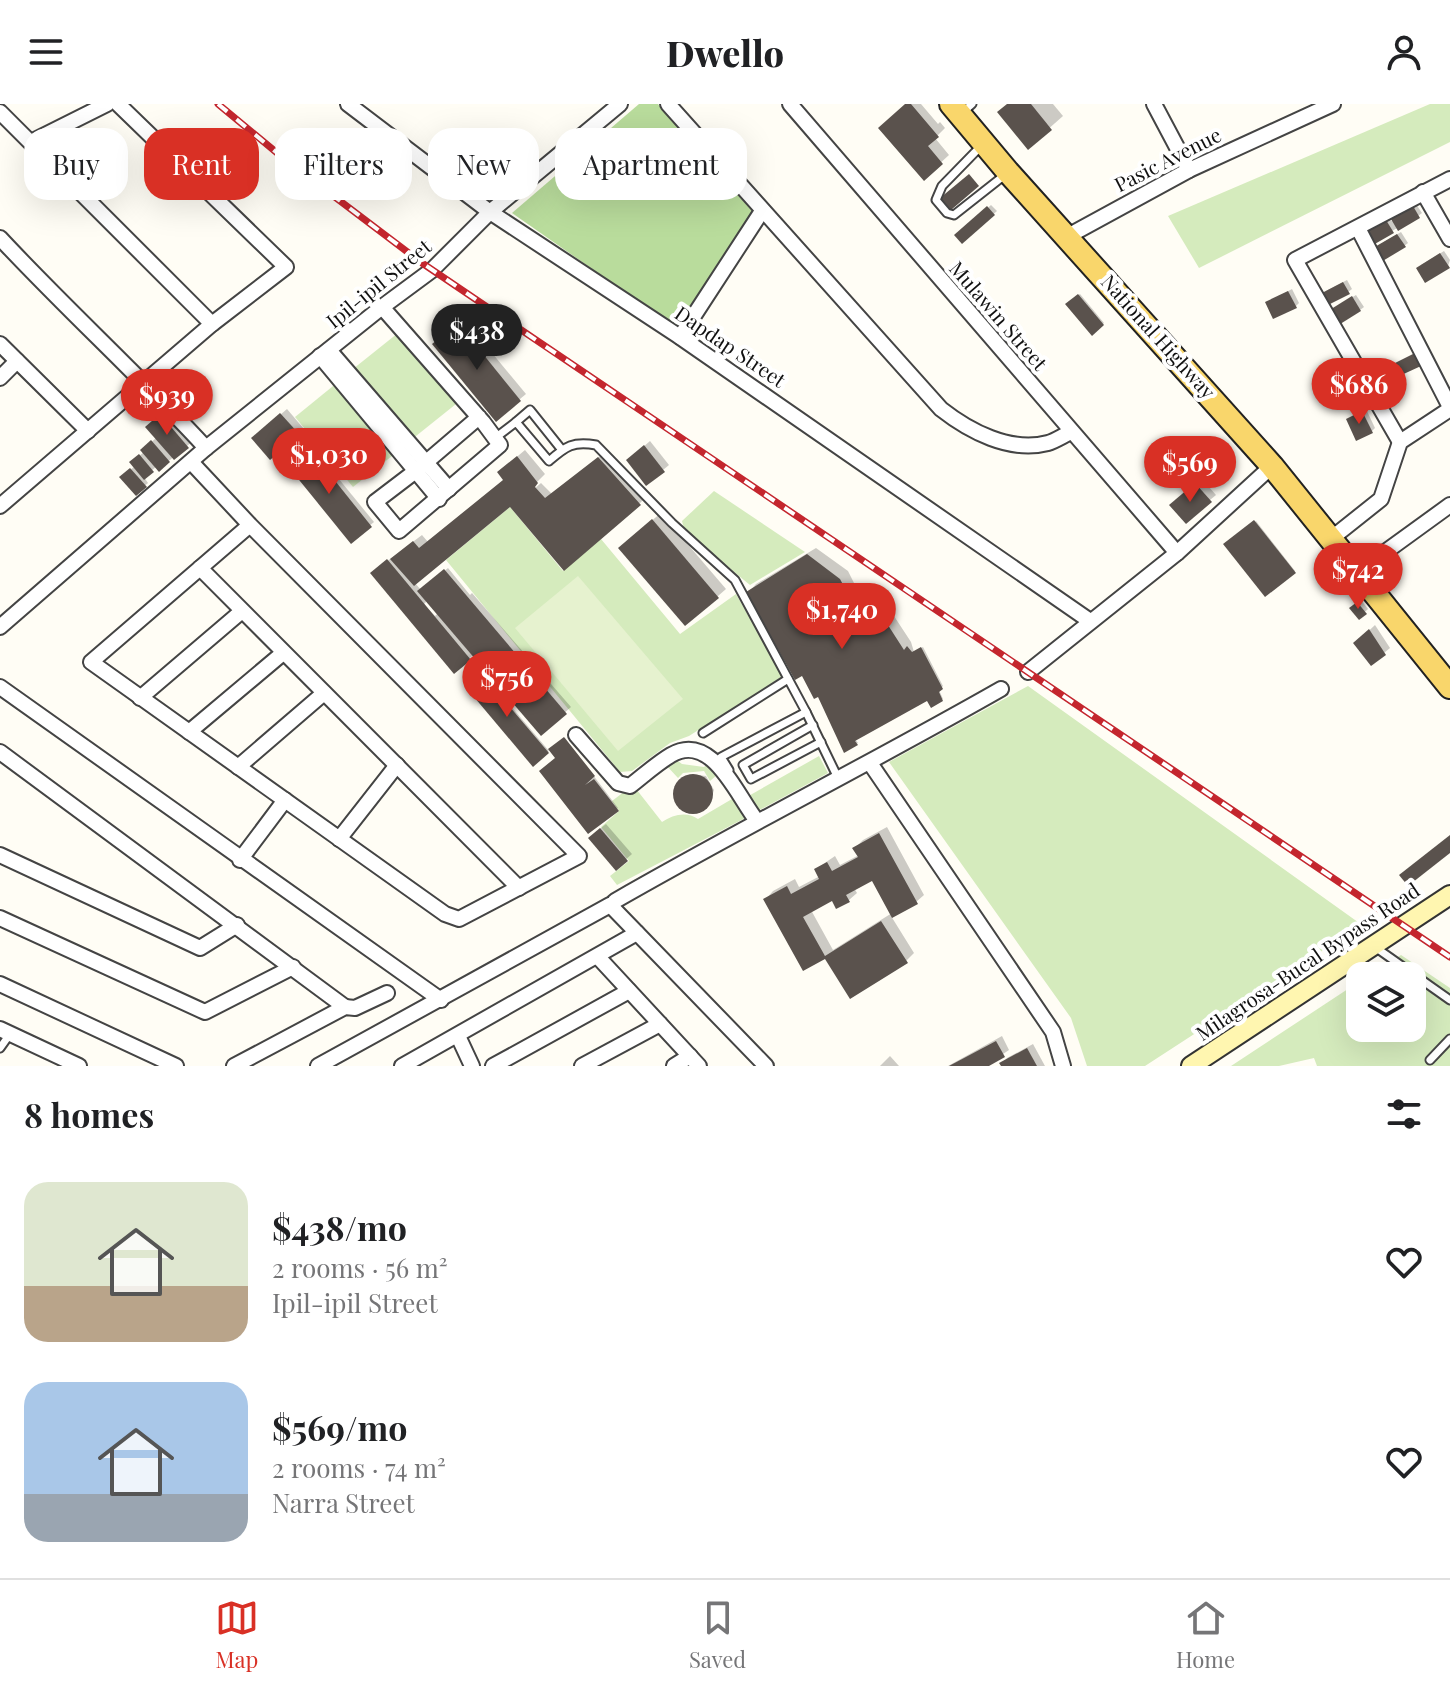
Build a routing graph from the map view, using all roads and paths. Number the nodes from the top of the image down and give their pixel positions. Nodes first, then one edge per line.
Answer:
1 (107, 104) edge
2 (118, 104) edge
3 (348, 104) edge
4 (620, 104) edge
5 (668, 104) edge
6 (790, 104) edge
7 (1154, 104) edge
8 (1333, 104) edge
9 (961, 108) edge
10 (0, 112) edge
11 (59, 128) edge
12 (24, 135) edge
13 (983, 143) junction
14 (1189, 170) junction
15 (1008, 172) junction
16 (1450, 179) edge
17 (1423, 192) junction
18 (89, 200) edge
19 (762, 211) junction
20 (490, 212) junction
21 (1358, 228) junction
22 (1068, 236) junction
23 (0, 238) edge
24 (1450, 239) edge
25 (382, 307) junction
26 (212, 324) junction
27 (680, 337) junction
28 (6, 352) edge
29 (325, 353) junction
30 (0, 378) edge
31 (144, 385) junction
32 (1450, 408) edge
33 (479, 417) junction
34 (516, 422) junction
35 (88, 431) junction
36 (1071, 432) junction
37 (495, 438) junction
38 (1400, 442) junction
39 (206, 448) junction
40 (562, 450) junction
41 (192, 463) junction
42 (421, 466) junction
43 (1272, 466) junction
44 (444, 494) junction
45 (1450, 505) edge
46 (0, 506) edge
47 (250, 525) junction
48 (1332, 538) junction
49 (1177, 553) junction
50 (200, 568) junction
51 (1359, 571) junction
52 (242, 611) junction
53 (1090, 621) junction
54 (0, 627) edge
55 (283, 653) junction
56 (1028, 672) dead end
57 (788, 679) junction
58 (0, 687) edge
59 (1450, 687) edge
60 (1001, 689) dead end
61 (324, 693) junction
62 (140, 698) junction
63 (806, 712) junction
64 (813, 725) junction
65 (189, 732) junction
66 (703, 733) dead end
67 (576, 735) dead end
68 (821, 742) junction
69 (0, 752) edge
70 (870, 763) junction
71 (397, 765) junction
72 (238, 767) junction
73 (838, 778) junction
74 (285, 800) junction
75 (759, 820) junction
76 (339, 839) junction
77 (0, 855) edge
78 (240, 860) junction
79 (519, 888) junction
80 (1450, 895) edge
81 (615, 901) dead end
82 (0, 918) edge
83 (237, 925) junction
84 (637, 933) junction
85 (1375, 947) junction
86 (598, 957) junction
87 (293, 967) junction
88 (0, 984) edge
89 (629, 991) junction
90 (387, 993) dead end
91 (441, 1000) junction
92 (1450, 1000) edge
93 (345, 1007) junction
94 (660, 1024) junction
95 (5, 1031) edge
96 (458, 1036) junction
97 (1450, 1039) edge
98 (0, 1048) edge
99 (429, 1052) junction
100 (1430, 1060) dead end
101 (695, 1061) edge
102 (79, 1066) edge
103 (176, 1066) edge
104 (234, 1066) edge
105 (318, 1066) edge
106 (402, 1066) edge
107 (436, 1066) edge
108 (472, 1066) edge
109 (493, 1066) edge
110 (582, 1066) edge
111 (674, 1066) edge
112 (766, 1066) edge
113 (1063, 1066) edge
114 (1191, 1066) edge

1 - 11 street
2 - 26 street
3 - 20 street, Dapdap Street
4 - 20 street, Ipil-ipil Street
5 - 19 street
6 - 36 street, Mulawin Street
7 - 14 street
8 - 14 street, Pasic Avenue
9 - 13 main road, National Highway
10 - 12 street
13 - 15 main road, National Highway
13 - 15 lane
14 - 22 street, Pasic Avenue
15 - 22 main road, National Highway
16 - 17 street
17 - 21 street
17 - 24 street
18 - 26 street
19 - 27 street
19 - 36 street
20 - 25 street, Ipil-ipil Street
20 - 27 street, Dapdap Street
21 - 32 street
21 - 38 street
22 - 43 main road, National Highway
23 - 31 street
25 - 29 street, Ipil-ipil Street
25 - 33 street
26 - 31 street
27 - 53 street, Dapdap Street
28 - 30 street
28 - 35 street
29 - 39 street, Ipil-ipil Street
29 - 42 street
31 - 35 street
31 - 39 street
32 - 38 street
33 - 37 street
33 - 42 street
34 - 37 lane
34 - 40 lane
34 - 40 lane
35 - 46 street
36 - 49 street, Mulawin Street
37 - 44 street
38 - 48 street
39 - 41 street, Ipil-ipil Street
40 - 57 lane
41 - 47 street
41 - 54 street, Ipil-ipil Street
42 - 44 street
42 - 44 street
43 - 48 main road, National Highway
43 - 49 street
45 - 51 street
47 - 50 street
47 - 79 street
48 - 51 main road, National Highway
49 - 53 street
50 - 52 street
50 - 62 street
51 - 59 main road, National Highway
52 - 55 street
52 - 62 street
53 - 56 street
55 - 61 street
55 - 65 street
57 - 63 lane
57 - 66 lane
58 - 78 street
60 - 70 street
61 - 71 street
61 - 72 street
62 - 65 street
63 - 64 lane
63 - 75 lane
64 - 68 lane
64 - 68 lane
65 - 72 street
67 - 75 street
68 - 73 lane
69 - 83 street
70 - 73 street
70 - 113 street
71 - 76 street
71 - 79 street
72 - 74 street
73 - 75 street
74 - 76 street
74 - 78 street
75 - 81 street
76 - 79 street
77 - 83 street
78 - 91 street
80 - 85 main road, Milagrosa-Bucal Bypass Road
82 - 87 street
83 - 87 street
84 - 86 street
84 - 91 street
84 - 112 street
85 - 92 lane
85 - 114 main road, Milagrosa-Bucal Bypass Road
86 - 89 street
86 - 96 street
87 - 93 street
88 - 103 street
89 - 94 street
89 - 109 street
90 - 93 street
91 - 105 street
93 - 104 street
94 - 101 street
94 - 110 street
95 - 98 lane
95 - 102 street
96 - 99 street
96 - 108 street
97 - 100 lane
99 - 106 street
99 - 107 street
101 - 111 street

